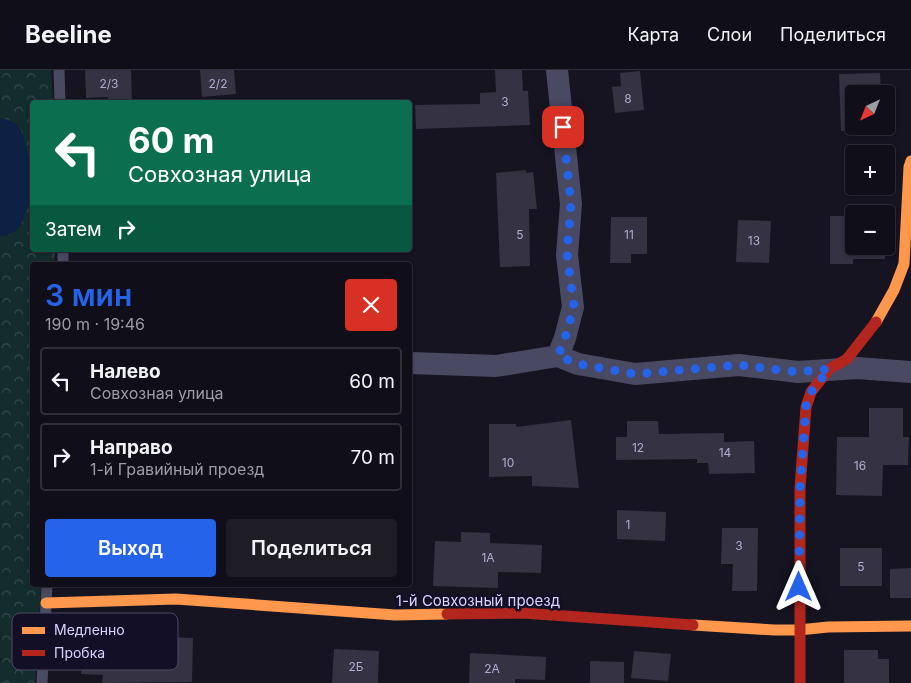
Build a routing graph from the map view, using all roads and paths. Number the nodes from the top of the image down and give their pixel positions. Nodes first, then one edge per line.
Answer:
1 (59, 70) edge
2 (557, 70) edge
3 (60, 100) edge
4 (911, 161) edge
5 (558, 356) junction
6 (412, 363) edge
7 (829, 369) junction
8 (911, 372) edge
9 (46, 587) edge
10 (46, 604) junction
11 (46, 613) edge
12 (911, 626) edge
13 (799, 630) junction
14 (43, 670) edge
15 (42, 683) edge
16 (800, 683) edge

1 - 3 lane
2 - 5 street
4 - 7 street
5 - 6 street
5 - 7 street
7 - 8 street
7 - 13 street
9 - 10 lane
10 - 11 lane
10 - 13 street, 1-й Совхозный проезд
12 - 13 street, 1-й Совхозный проезд
13 - 16 street
14 - 15 lane

